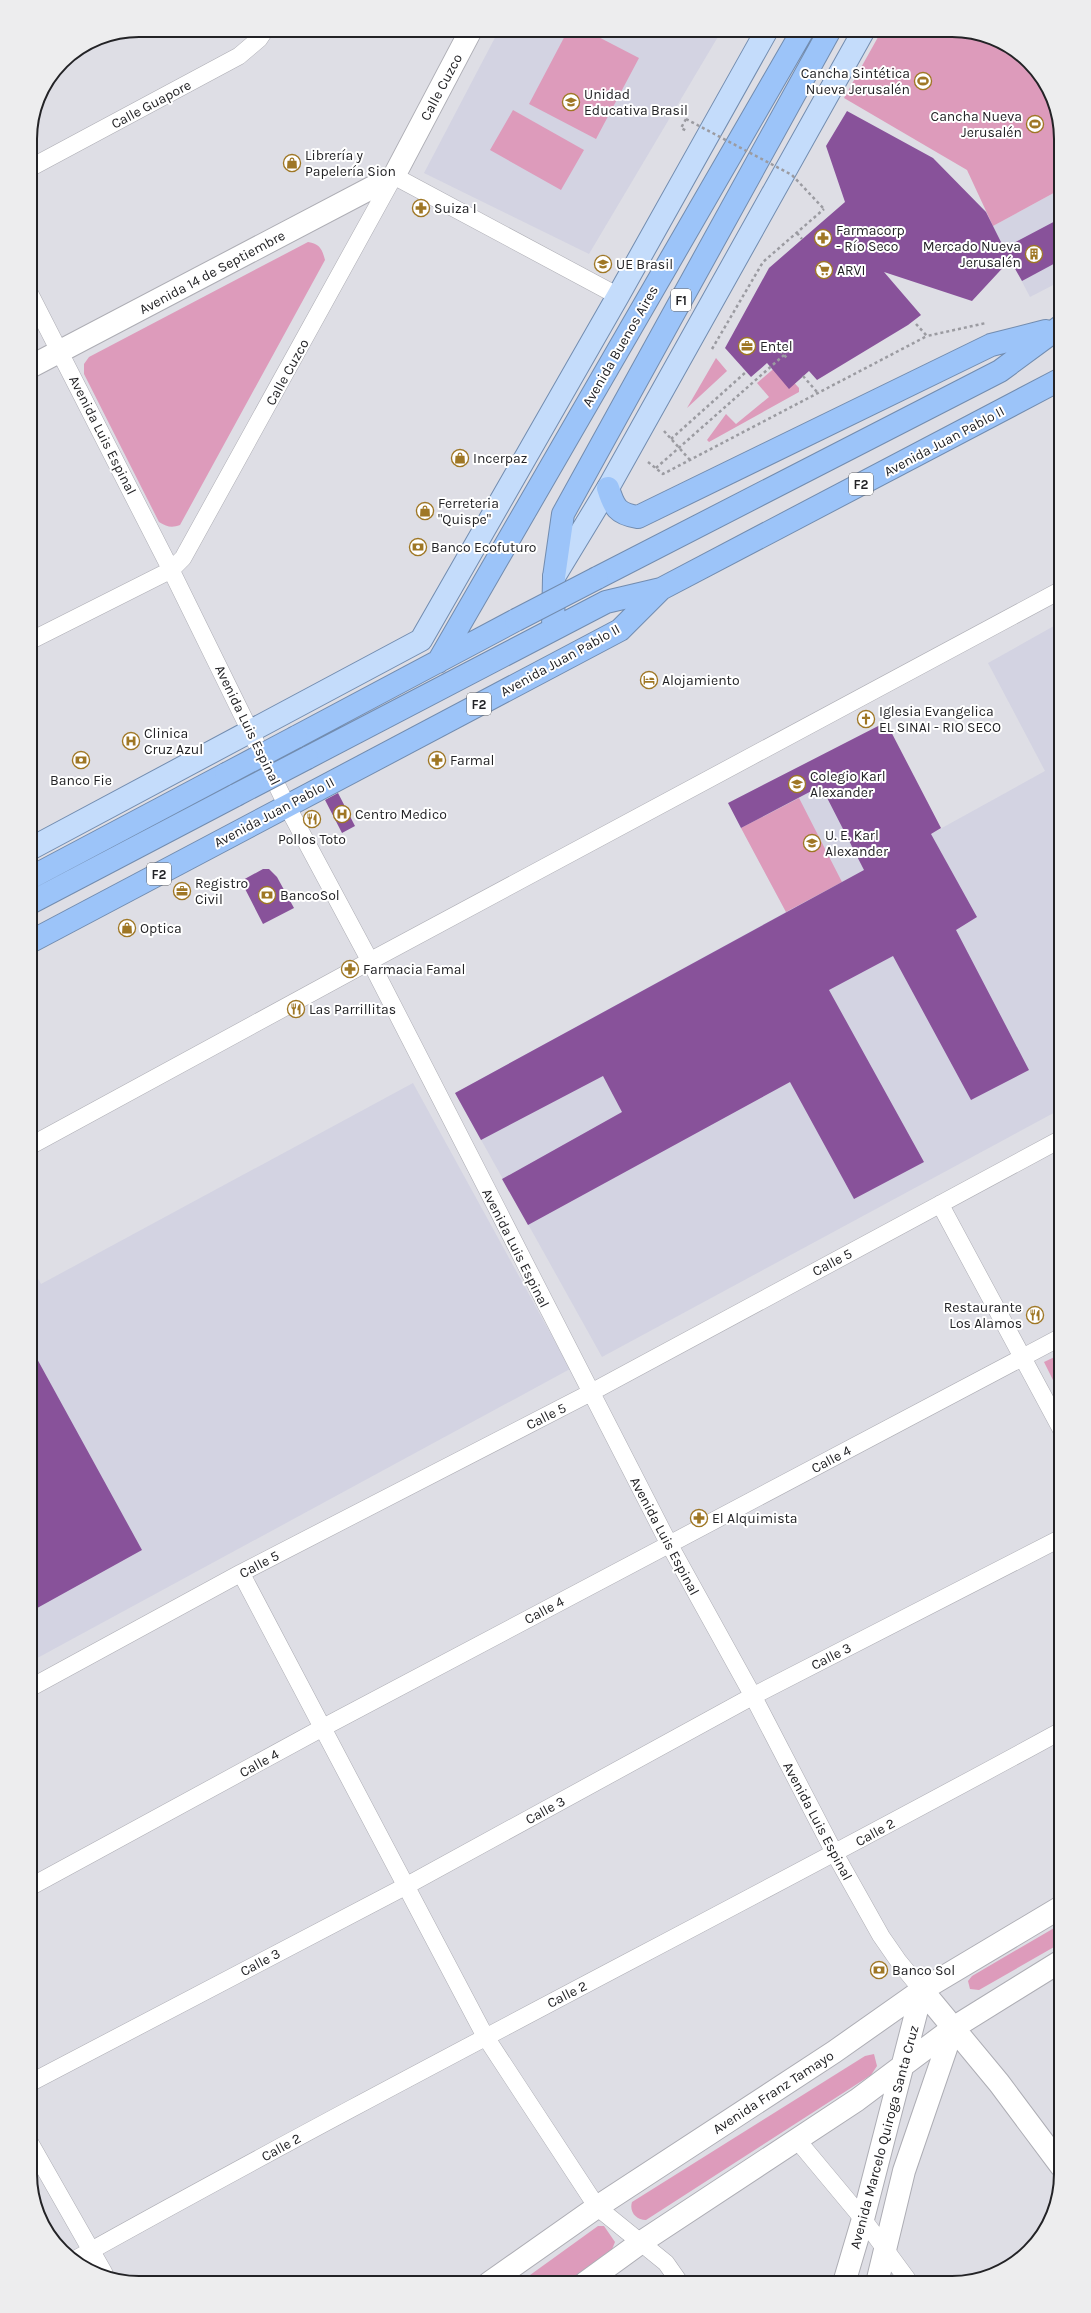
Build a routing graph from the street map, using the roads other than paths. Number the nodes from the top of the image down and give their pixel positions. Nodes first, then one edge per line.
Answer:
1 (260, 37) edge
2 (467, 37) edge
3 (762, 37) edge
4 (799, 37) edge
5 (826, 37) edge
6 (860, 37) edge
7 (37, 164) edge
8 (394, 176) junction
9 (618, 296) junction
10 (37, 308) edge
11 (1054, 328) edge
12 (1054, 330) edge
13 (60, 352) junction
14 (37, 364) edge
15 (1054, 383) edge
16 (608, 488) junction
17 (171, 570) junction
18 (554, 576) junction
19 (661, 589) junction
20 (1054, 594) edge
21 (553, 628) junction
22 (37, 637) edge
23 (438, 662) junction
24 (250, 731) junction
25 (287, 806) junction
26 (37, 845) edge
27 (37, 874) edge
28 (37, 899) edge
29 (37, 938) edge
30 (370, 961) junction
31 (37, 1142) edge
32 (1054, 1143) edge
33 (940, 1204) junction
34 (1054, 1341) edge
35 (1023, 1357) junction
36 (590, 1393) junction
37 (1054, 1416) edge
38 (1054, 1542) edge
39 (669, 1544) junction
40 (241, 1573) junction
41 (37, 1684) edge
42 (753, 1696) junction
43 (324, 1727) junction
44 (1054, 1735) edge
45 (835, 1854) junction
46 (37, 1883) edge
47 (406, 1886) junction
48 (1054, 1911) edge
49 (1054, 1965) edge
50 (922, 1990) junction
51 (953, 2028) junction
52 (485, 2036) junction
53 (903, 2064) junction
54 (37, 2079) edge
55 (857, 2100) junction
56 (888, 2120) junction
57 (798, 2141) junction
58 (37, 2155) edge
59 (1054, 2157) edge
60 (597, 2207) junction
61 (863, 2219) junction
62 (640, 2243) junction
63 (886, 2249) junction
64 (91, 2250) junction
65 (79, 2257) edge
66 (102, 2269) edge
67 (499, 2276) edge
68 (595, 2276) edge
69 (675, 2276) edge
70 (846, 2276) edge
71 (879, 2276) edge
72 (905, 2276) edge

1 - 7 street, Calle Guapore
2 - 8 street, Calle Cuzco
3 - 9 main road, Avenida Buenos Aires
4 - 23 highway, Avenida Buenos Aires / F1
5 - 18 highway, F1
6 - 16 main road
8 - 9 street
8 - 13 street, Avenida 14 de Septiembre
8 - 17 street, Calle Cuzco
9 - 24 main road, Avenida Buenos Aires
10 - 13 street, Avenida Luis Espinal
11 - 16 highway
12 - 23 highway, bridge
13 - 14 street, Avenida 14 de Septiembre
13 - 17 street, Avenida Luis Espinal
15 - 19 highway, Avenida Juan Pablo II / F2
16 - 18 main road
17 - 22 street, Calle Cuzco
17 - 24 street, Avenida Luis Espinal
18 - 21 highway, F1
19 - 21 highway, F2
19 - 25 highway, Avenida Juan Pablo II / F2
20 - 30 street
21 - 28 highway, F2, bridge
23 - 27 highway, bridge
24 - 25 street, Avenida Luis Espinal
24 - 26 main road
25 - 29 highway, Avenida Juan Pablo II / F2
25 - 30 street, Avenida Luis Espinal
30 - 31 street
30 - 36 street, Avenida Luis Espinal
32 - 33 street, Calle 5
33 - 35 street
33 - 36 street, Calle 5
34 - 35 street, Calle 4
35 - 37 street
35 - 39 street, Calle 4
36 - 39 street, Avenida Luis Espinal
36 - 40 street, Calle 5
38 - 42 street, Calle 3
39 - 42 street, Avenida Luis Espinal
39 - 43 street, Calle 4
40 - 41 street, Calle 5
40 - 43 street
42 - 45 street, Avenida Luis Espinal
42 - 47 street, Calle 3
43 - 46 street, Calle 4
43 - 47 street
44 - 45 street, Calle 2
45 - 50 street, Avenida Luis Espinal
45 - 52 street, Calle 2
47 - 52 street
47 - 54 street, Calle 3
48 - 50 street, Avenida Franz Tamayo
49 - 51 street
50 - 51 street, Avenida Luis Espinal
50 - 53 street, Avenida Marcelo Quiroga Santa Cruz
50 - 60 street, Avenida Franz Tamayo
51 - 53 street
51 - 59 street, Avenida Luis Espinal
51 - 63 street, Avenida Marcelo Quiroga Santa Cruz
52 - 60 street
52 - 64 street, Calle 2
53 - 55 street
53 - 56 street, Avenida Marcelo Quiroga Santa Cruz
55 - 56 street
55 - 57 street
56 - 61 street, Avenida Marcelo Quiroga Santa Cruz
57 - 61 street
57 - 62 street
58 - 64 street
60 - 62 street
60 - 67 street, Avenida Franz Tamayo
61 - 63 street
61 - 70 street, Avenida Marcelo Quiroga Santa Cruz
62 - 68 street
62 - 69 street
63 - 71 street, Avenida Marcelo Quiroga Santa Cruz
63 - 72 street
64 - 65 street, Calle 2
64 - 66 street

